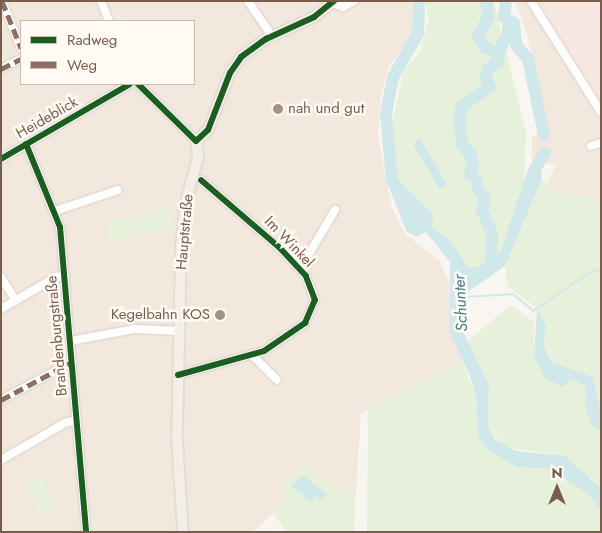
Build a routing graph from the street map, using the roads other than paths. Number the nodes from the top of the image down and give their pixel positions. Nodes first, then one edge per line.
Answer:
1 (2, 1) edge
2 (101, 1) edge
3 (248, 1) edge
4 (354, 1) edge
5 (531, 1) edge
6 (333, 2) edge
7 (109, 20) edge
8 (272, 36) junction
9 (20, 46) edge
10 (20, 60) edge
11 (1, 69) edge
12 (128, 85) edge
13 (139, 85) edge
14 (601, 112) edge
15 (196, 142) junction
16 (601, 143) edge
17 (26, 144) junction
18 (591, 146) dead end
19 (1, 159) edge
20 (201, 180) dead end
21 (118, 190) dead end
22 (335, 210) dead end
23 (55, 211) junction
24 (300, 269) junction
25 (65, 276) junction
26 (1, 277) edge
27 (16, 301) junction
28 (1, 309) edge
29 (179, 331) junction
30 (70, 341) junction
31 (252, 355) junction
32 (72, 362) junction
33 (178, 375) junction
34 (277, 380) dead end
35 (1, 400) edge
36 (77, 420) junction
37 (1, 460) edge
38 (86, 532) edge
39 (183, 532) edge

1 - 9 street
2 - 7 street
3 - 8 street
4 - 6 street
5 - 14 street
6 - 8 main road
8 - 15 main road
10 - 11 street
12 - 17 street, Heideblick
13 - 15 street
15 - 29 main road, Hauptstraße
16 - 18 street
17 - 19 street, Heideblick
17 - 23 street, Brandenburgstraße
20 - 24 street, Im Winkel
21 - 23 street
22 - 24 street, Im Winkel
23 - 25 street, Brandenburgstraße
24 - 31 street, Im Winkel
25 - 27 street
25 - 30 street, Brandenburgstraße
26 - 27 street
27 - 28 street
29 - 30 street
29 - 33 main road, Hauptstraße
30 - 32 street, Brandenburgstraße
31 - 33 street, Im Winkel
31 - 34 street
32 - 35 street
32 - 36 street, Brandenburgstraße
33 - 39 main road, Hauptstraße
36 - 37 street
36 - 38 street, Brandenburgstraße

